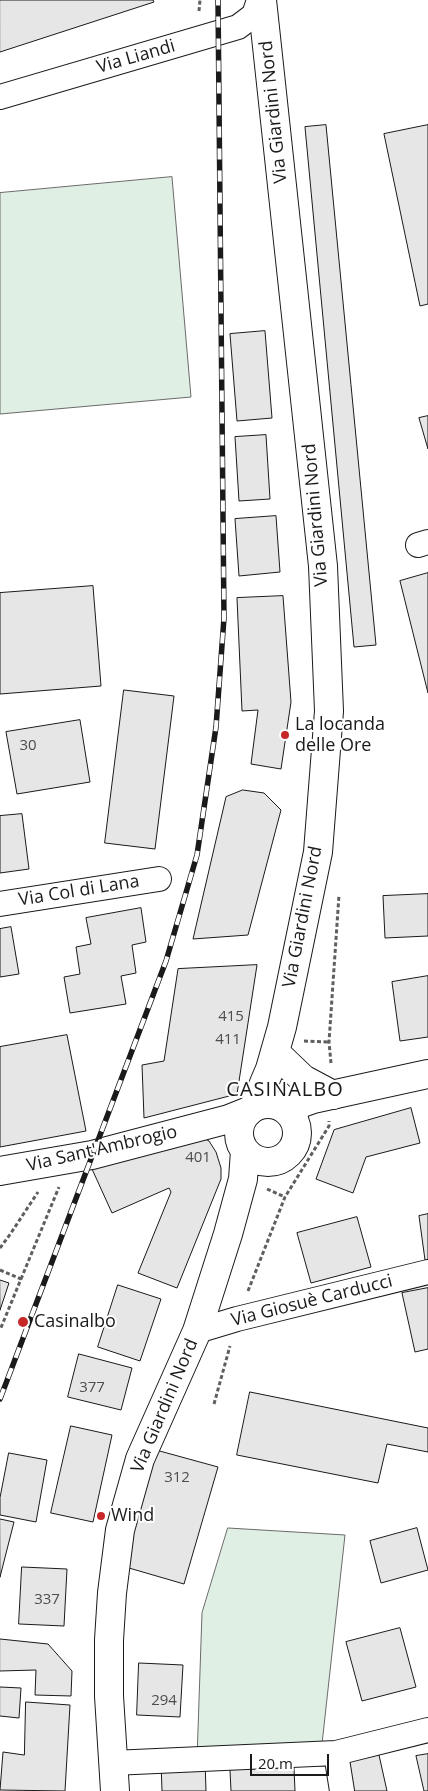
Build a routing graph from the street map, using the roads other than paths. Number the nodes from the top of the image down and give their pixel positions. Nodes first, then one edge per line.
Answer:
1 (260, 0) edge
2 (0, 98) edge
3 (159, 879) dead end
4 (0, 904) edge
5 (282, 1027) junction
6 (282, 1058) junction
7 (428, 1074) edge
8 (332, 1082) junction
9 (251, 1109) junction
10 (290, 1116) junction
11 (203, 1125) junction
12 (246, 1151) junction
13 (276, 1161) junction
14 (0, 1171) edge
15 (228, 1234) junction
16 (428, 1272) edge
17 (197, 1331) junction
18 (428, 1730) edge
19 (336, 1753) junction
20 (112, 1764) junction
21 (115, 1791) edge
22 (342, 1791) edge

1 - 2 street, Via Liandi
1 - 5 main road, Via Giardini Nord
3 - 4 street, Via Col di Lana
5 - 6 main road, Via Giardini Nord
5 - 9 main road, Via Giardini Nord
6 - 8 main road
6 - 10 main road, Via Giardini Nord
7 - 8 main road
8 - 10 main road
9 - 10 main road
9 - 11 main road, Via Sant'Ambrogio
9 - 12 main road, Via Giardini Nord
10 - 13 main road, Via Giardini Nord
11 - 12 main road
11 - 14 main road, Via Sant'Ambrogio
12 - 13 main road
12 - 15 main road, Via Giardini Nord
13 - 15 main road, Via Giardini Nord
15 - 17 main road, Via Giardini Nord
16 - 17 street, Via Giosuè Carducci
17 - 20 main road, Via Giardini Nord
18 - 19 street
19 - 20 street
19 - 22 street
20 - 21 main road, Via Giardini Nord

